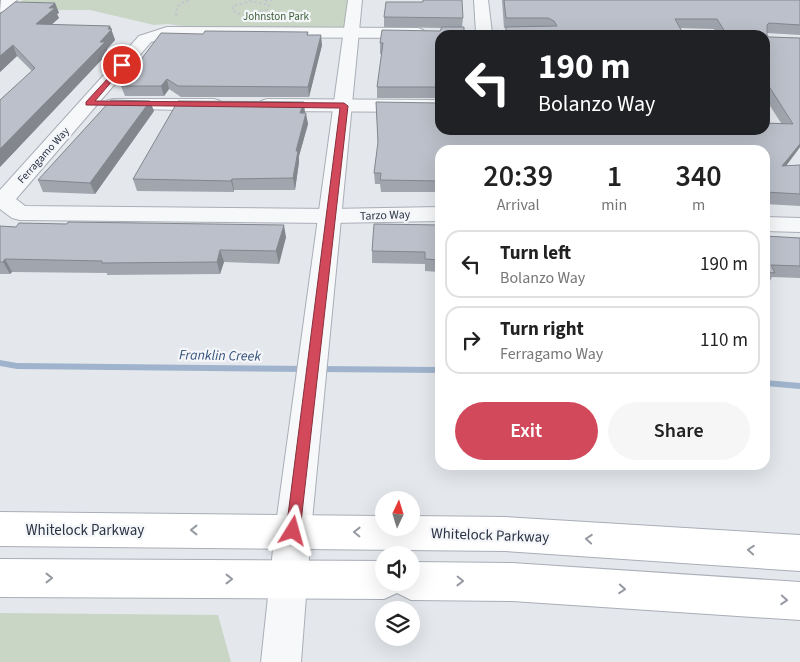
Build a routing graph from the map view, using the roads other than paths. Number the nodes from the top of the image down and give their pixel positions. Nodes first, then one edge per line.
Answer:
1 (10, 0) edge
2 (355, 0) edge
3 (481, 0) edge
4 (0, 8) edge
5 (479, 30) edge
6 (352, 33) junction
7 (434, 33) edge
8 (89, 103) junction
9 (344, 106) junction
10 (435, 106) edge
11 (435, 214) edge
12 (330, 216) junction
13 (770, 224) edge
14 (800, 225) edge
15 (0, 529) edge
16 (293, 531) junction
17 (800, 553) edge
18 (0, 578) edge
19 (289, 580) junction
20 (375, 580) edge
21 (420, 581) edge
22 (800, 601) edge
23 (282, 662) edge

1 - 4 street
2 - 6 street
3 - 5 street
6 - 7 street, Ferragamo Way
6 - 8 street, Ferragamo Way
6 - 9 street
8 - 9 street
8 - 12 street, Ferragamo Way
9 - 10 street
9 - 12 street
11 - 12 street, Tarzo Way
12 - 16 street
13 - 14 street
16 -> 15 main road, Whitelock Parkway
17 -> 16 main road, Whitelock Parkway
16 - 19 street
18 -> 19 main road
19 - 20 main road
19 - 23 street
21 -> 22 main road

